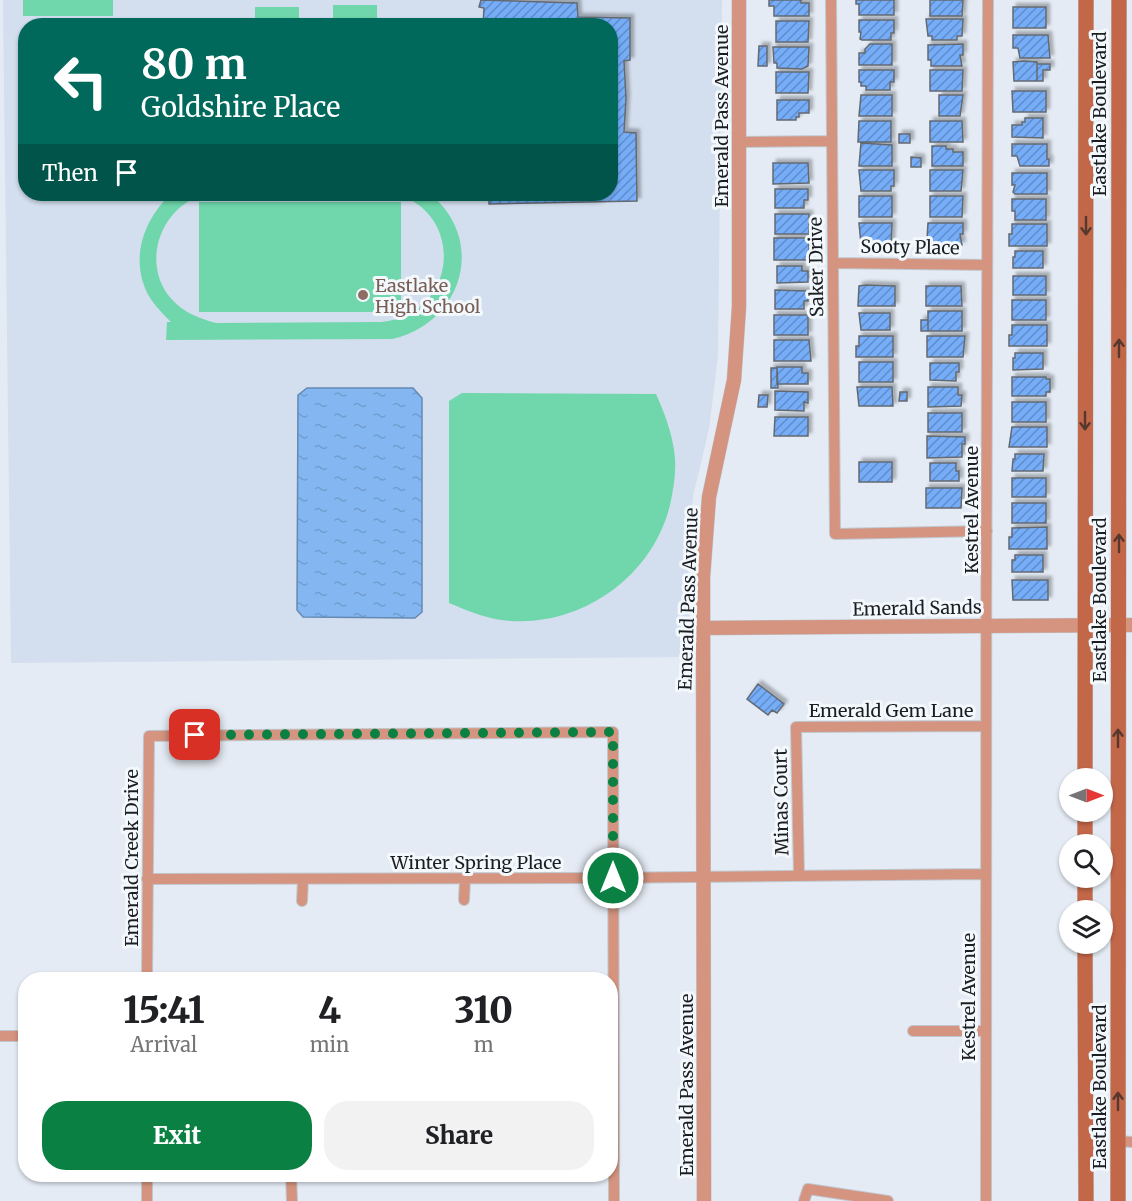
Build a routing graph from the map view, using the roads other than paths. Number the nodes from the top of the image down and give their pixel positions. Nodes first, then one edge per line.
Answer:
1 (739, 0) edge
2 (831, 0) edge
3 (988, 0) edge
4 (1086, 0) edge
5 (1119, 0) edge
6 (831, 141) junction
7 (739, 142) junction
8 (833, 263) junction
9 (987, 265) junction
10 (987, 531) junction
11 (1085, 625) junction
12 (1125, 625) edge
13 (987, 626) junction
14 (703, 628) junction
15 (986, 726) junction
16 (796, 727) joint
17 (1085, 768) edge
18 (984, 874) junction
19 (704, 876) junction
20 (799, 876) junction
21 (613, 878) junction
22 (147, 879) junction
23 (303, 879) junction
24 (465, 879) junction
25 (464, 900) dead end
26 (302, 901) dead end
27 (1085, 954) edge
28 (147, 972) edge
29 (613, 972) edge
30 (914, 1031) dead end
31 (985, 1031) junction
32 (0, 1036) edge
33 (18, 1036) edge
34 (1125, 1142) edge
35 (147, 1182) edge
36 (291, 1182) edge
37 (614, 1182) edge
38 (147, 1201) edge
39 (291, 1201) edge
40 (614, 1201) edge
41 (704, 1201) edge
42 (804, 1201) edge
43 (888, 1201) edge
44 (986, 1201) edge
45 (1086, 1201) edge
46 (1118, 1201) edge

1 - 7 street, Emerald Pass Avenue
2 - 6 street, Saker Drive
3 - 9 street, Kestrel Avenue
4 -> 11 main road, Eastlake Boulevard
12 -> 5 main road, Eastlake Boulevard
6 - 7 street
6 - 8 street, Saker Drive
7 - 14 street, Emerald Pass Avenue
8 - 9 street, Sooty Place
8 - 10 street, Saker Drive
9 - 10 street, Kestrel Avenue
10 - 13 street, Kestrel Avenue
11 - 12 street, Emerald Sands
11 - 13 street, Emerald Sands
11 - 17 main road, Eastlake Boulevard
34 -> 12 main road, Eastlake Boulevard
13 - 14 street, Emerald Sands
13 - 15 street, Kestrel Avenue
14 - 19 street, Emerald Pass Avenue
15 - 16 street, Emerald Gem Lane
15 - 18 street, Kestrel Avenue
16 - 20 street, Minas Court
18 - 20 street, Winter Spring Place
18 - 31 street, Kestrel Avenue
19 - 20 street, Winter Spring Place
19 - 21 street, Winter Spring Place
19 - 41 street, Emerald Pass Avenue
21 - 22 street, Emerald Creek Drive
21 - 24 street, Winter Spring Place
21 - 29 street
22 - 23 street, Winter Spring Place
22 - 28 street, Emerald Creek Drive
23 - 24 street, Winter Spring Place
23 - 26 street
24 - 25 street
27 - 45 main road, Eastlake Boulevard
30 - 31 street
31 - 44 street, Kestrel Avenue
32 - 33 street
34 - 46 main road, Eastlake Boulevard
35 - 38 street
36 - 39 street
37 - 40 street
42 - 43 street

